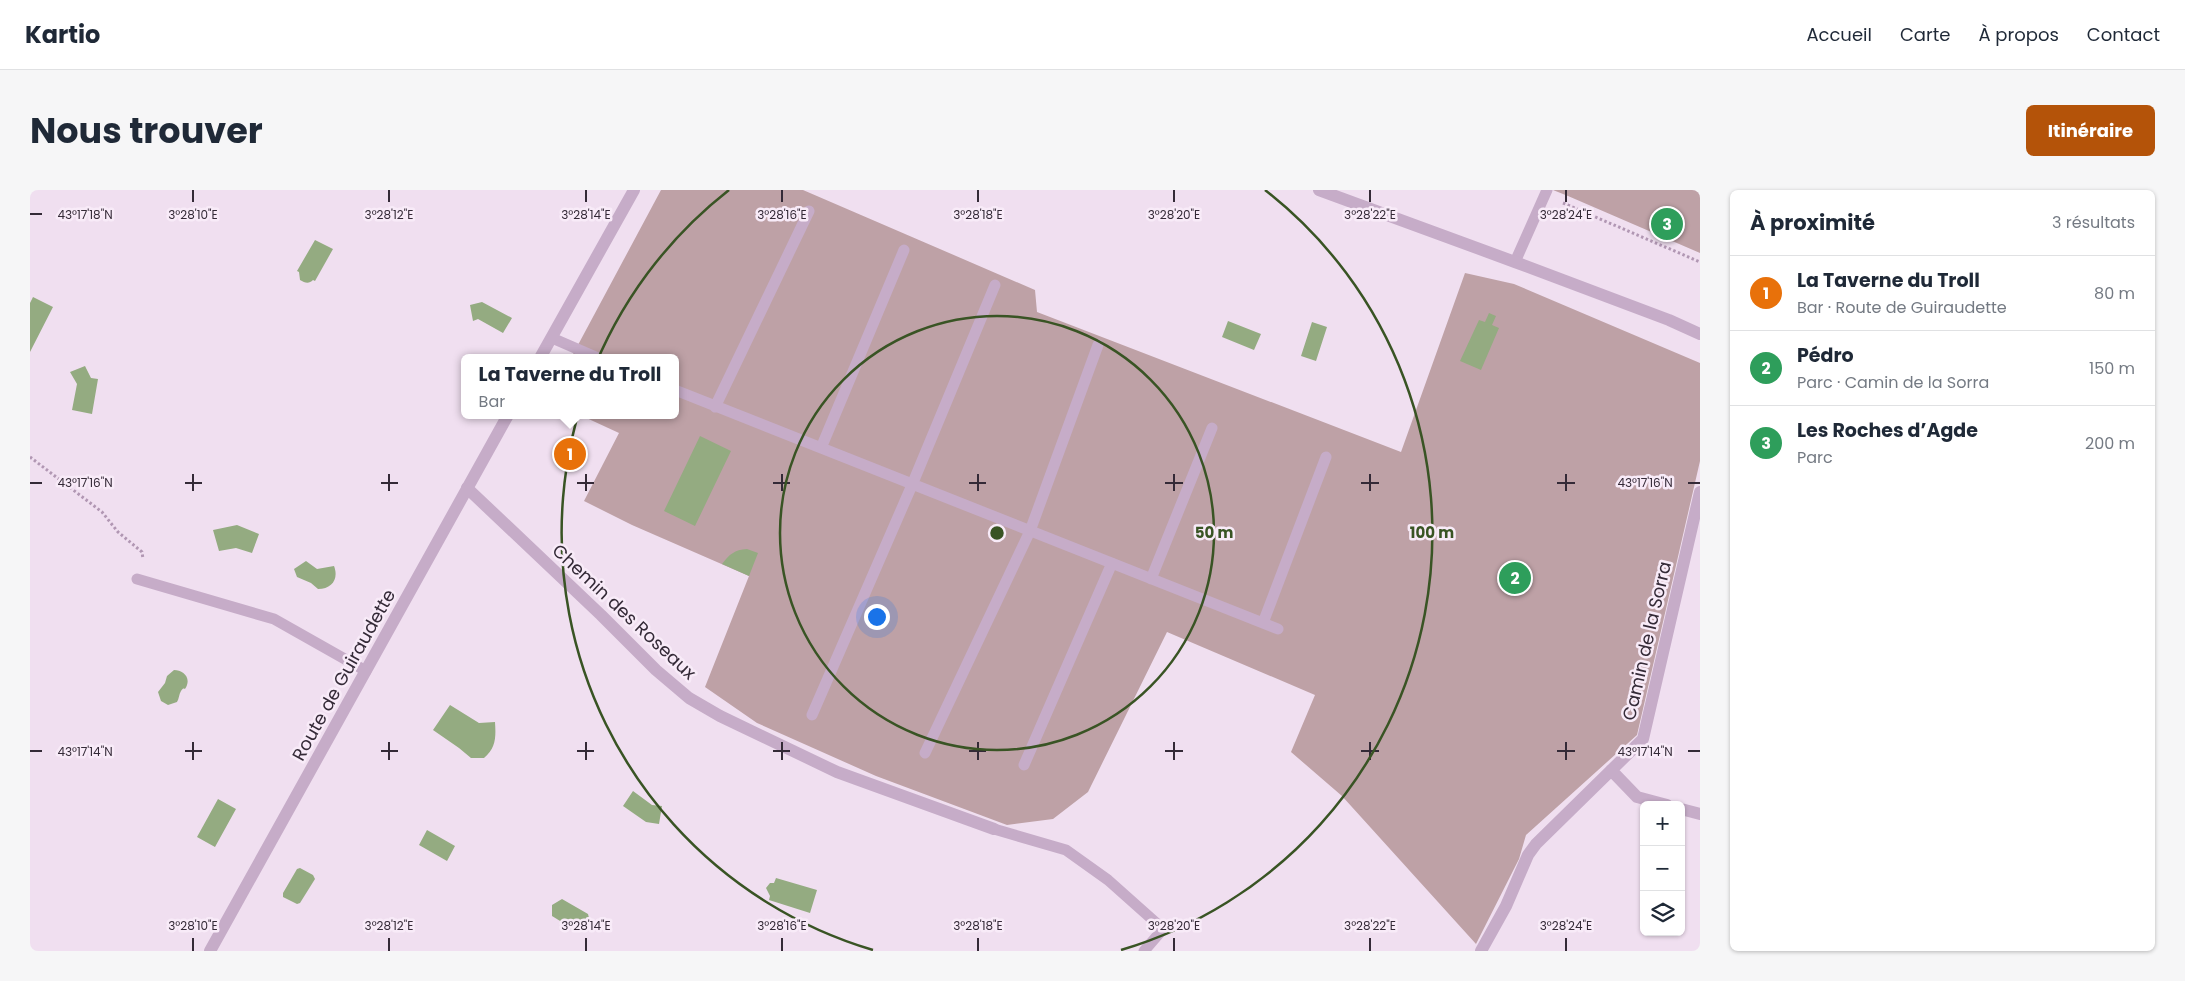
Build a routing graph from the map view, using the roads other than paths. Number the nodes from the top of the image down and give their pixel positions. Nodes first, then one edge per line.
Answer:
1 (634, 190) edge
2 (1320, 190) edge
3 (1546, 193) edge
4 (809, 210) dead end
5 (904, 250) dead end
6 (1515, 262) junction
7 (996, 285) dead end
8 (1700, 334) edge
9 (552, 338) junction
10 (1098, 345) dead end
11 (542, 354) edge
12 (589, 354) edge
13 (679, 392) edge
14 (715, 407) junction
15 (506, 419) edge
16 (1212, 428) dead end
17 (821, 448) junction
18 (1326, 458) dead end
19 (912, 484) junction
20 (467, 488) junction
21 (1700, 492) edge
22 (1030, 531) junction
23 (1112, 563) junction
24 (137, 579) road end
25 (1151, 579) junction
26 (1263, 623) junction
27 (1278, 628) dead end
28 (366, 670) junction
29 (812, 714) dead end
30 (924, 753) dead end
31 (1024, 765) dead end
32 (1611, 770) junction
33 (1652, 801) edge
34 (1685, 810) edge
35 (1700, 814) edge
36 (994, 828) joint
37 (210, 951) edge
38 (1144, 951) edge
39 (1481, 951) edge

1 - 9 street
2 - 6 street
3 - 6 lane
4 - 14 lane
5 - 17 lane
6 - 8 street
7 - 19 lane
9 - 11 street
9 - 12 lane
10 - 22 lane
13 - 14 lane
14 - 17 lane
15 - 20 street, Route de Guiraudette
16 - 25 lane
17 - 19 lane
18 - 26 lane
19 - 22 lane
19 - 29 lane
20 - 28 street, Route de Guiraudette
20 - 36 street, Chemin des Roseaux
21 - 32 street, Camin de la Sorra
22 - 23 lane
22 - 30 lane
23 - 25 lane
23 - 31 lane
24 - 28 lane
25 - 26 lane
26 - 27 lane
28 - 37 street, Route de Guiraudette
32 - 33 street
32 - 39 street, Camin de la Sorra
34 - 35 street
36 - 38 lane

